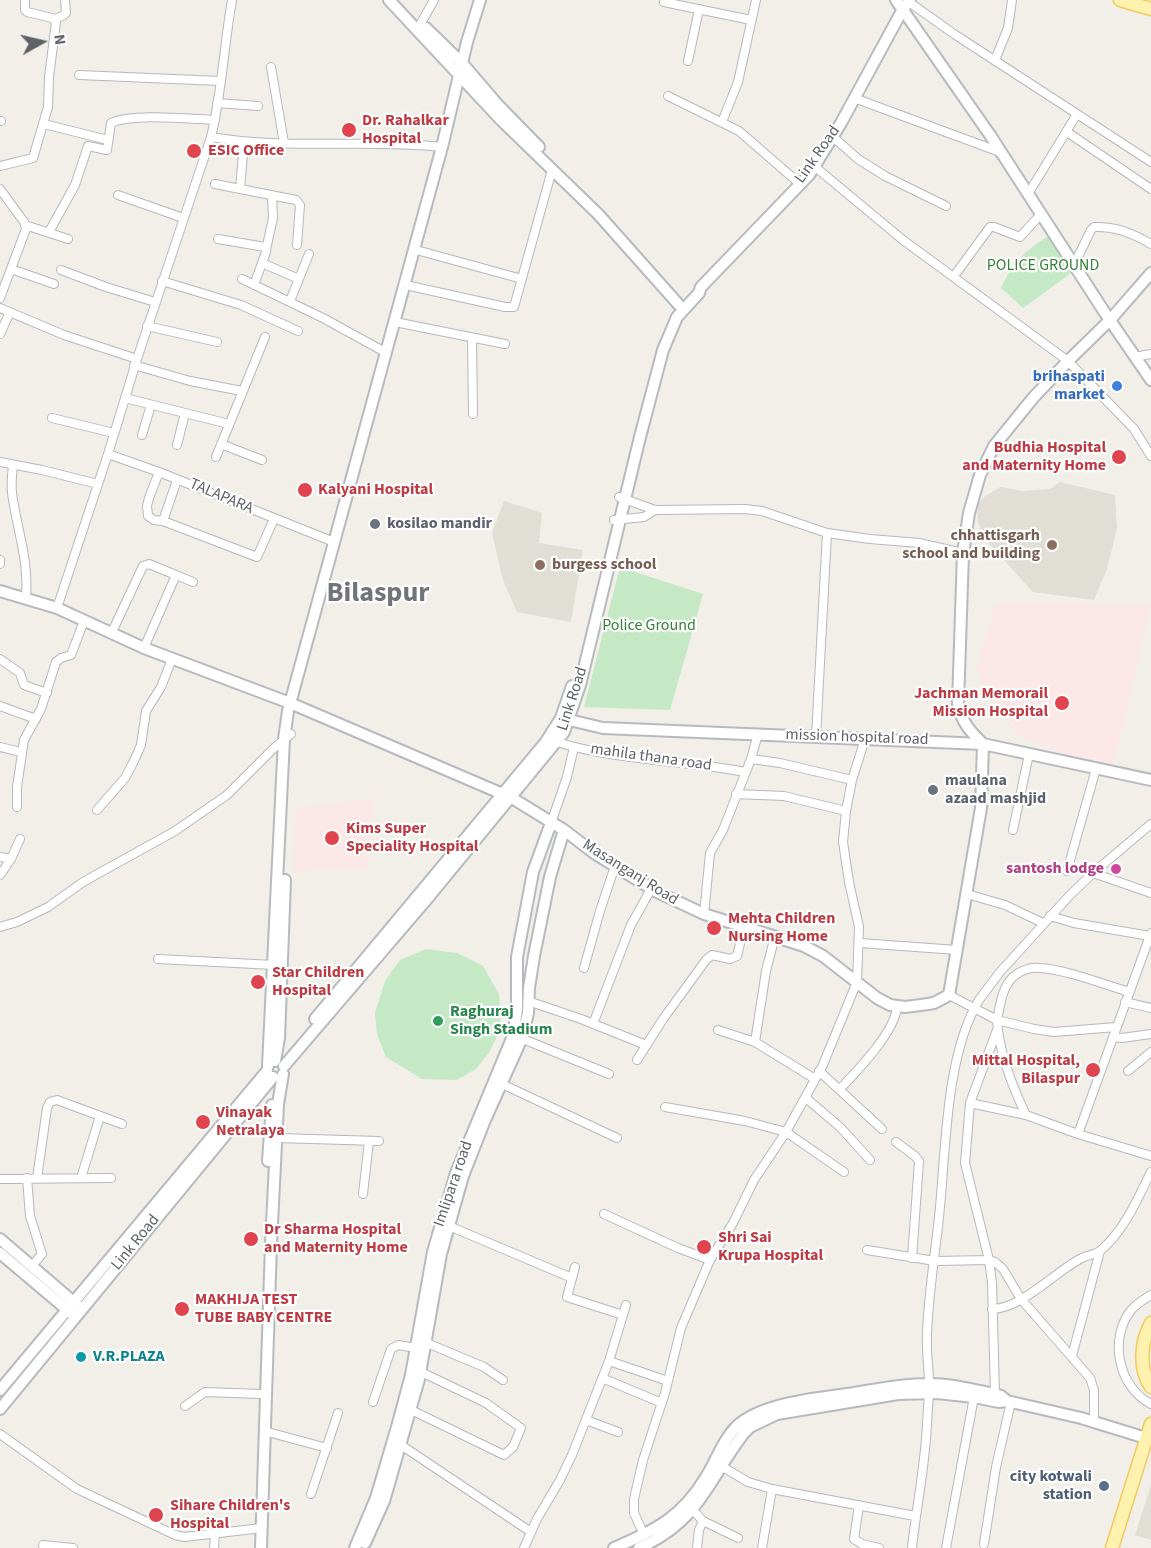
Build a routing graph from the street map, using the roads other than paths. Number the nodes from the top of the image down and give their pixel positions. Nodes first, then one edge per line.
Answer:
1 (25, 0) edge
2 (66, 0) edge
3 (232, 0) edge
4 (389, 0) edge
5 (398, 0) edge
6 (434, 0) edge
7 (480, 0) edge
8 (487, 0) edge
9 (756, 0) edge
10 (1012, 0) edge
11 (1120, 0) edge
12 (664, 2) dead end
13 (905, 2) edge
14 (699, 9) junction
15 (1151, 9) edge
16 (55, 19) junction
17 (751, 20) junction
18 (421, 23) junction
19 (995, 60) junction
20 (688, 61) dead end
21 (271, 67) dead end
22 (464, 71) junction
23 (79, 75) dead end
24 (220, 81) junction
25 (668, 96) dead end
26 (854, 98) junction
27 (218, 103) junction
28 (258, 106) dead end
29 (1077, 114) junction
30 (215, 120) junction
31 (722, 122) junction
32 (44, 124) junction
33 (1067, 132) junction
34 (832, 136) junction
35 (211, 137) junction
36 (108, 140) junction
37 (244, 142) junction
38 (284, 143) junction
39 (442, 147) junction
40 (1000, 152) junction
41 (1151, 162) edge
42 (0, 166) edge
43 (814, 166) junction
44 (552, 170) junction
45 (215, 184) dead end
46 (800, 184) junction
47 (0, 189) edge
48 (240, 189) junction
49 (1151, 189) edge
50 (1028, 194) junction
51 (118, 195) dead end
52 (272, 195) junction
53 (946, 206) dead end
54 (1041, 214) junction
55 (183, 218) junction
56 (26, 225) junction
57 (49, 232) junction
58 (68, 239) dead end
59 (218, 239) dead end
60 (1151, 244) edge
61 (297, 245) dead end
62 (266, 250) junction
63 (420, 251) junction
64 (309, 254) dead end
65 (262, 263) junction
66 (1074, 266) junction
67 (11, 270) junction
68 (61, 270) dead end
69 (957, 272) dead end
70 (1150, 274) edge
71 (242, 279) dead end
72 (299, 279) junction
73 (522, 279) junction
74 (162, 281) junction
75 (54, 284) dead end
76 (254, 285) junction
77 (410, 286) junction
78 (700, 287) junction
79 (0, 298) edge
80 (290, 301) junction
81 (155, 302) junction
82 (682, 302) junction
83 (0, 308) edge
84 (10, 312) junction
85 (1110, 320) junction
86 (400, 323) junction
87 (147, 326) junction
88 (298, 331) dead end
89 (0, 334) edge
90 (265, 338) dead end
91 (472, 339) junction
92 (217, 342) dead end
93 (505, 344) dead end
94 (385, 352) junction
95 (1151, 354) edge
96 (1135, 357) junction
97 (1068, 361) junction
98 (136, 362) junction
99 (1151, 380) edge
100 (242, 391) junction
101 (125, 398) junction
102 (151, 405) junction
103 (185, 413) junction
104 (473, 414) dead end
105 (52, 418) dead end
106 (229, 424) junction
107 (114, 433) junction
108 (142, 435) dead end
109 (221, 444) junction
110 (177, 445) dead end
111 (108, 454) junction
112 (1151, 456) edge
113 (216, 457) dead end
114 (262, 460) dead end
115 (0, 462) edge
116 (13, 465) junction
117 (159, 472) junction
118 (177, 480) junction
119 (98, 484) junction
120 (623, 498) junction
121 (655, 510) junction
122 (274, 519) junction
123 (617, 520) junction
124 (163, 521) junction
125 (827, 532) junction
126 (334, 542) junction
127 (963, 553) junction
128 (176, 575) junction
129 (193, 582) dead end
130 (0, 591) edge
131 (26, 598) junction
132 (57, 608) junction
133 (84, 621) junction
134 (111, 634) junction
135 (144, 648) junction
136 (0, 659) edge
137 (172, 659) junction
138 (46, 693) junction
139 (292, 704) junction
140 (0, 706) edge
141 (36, 719) junction
142 (565, 719) junction
143 (758, 734) junction
144 (288, 737) junction
145 (816, 737) junction
146 (865, 739) junction
147 (558, 742) junction
148 (983, 744) junction
149 (0, 747) edge
150 (574, 747) junction
151 (21, 752) junction
152 (1029, 754) junction
153 (751, 759) junction
154 (1096, 769) junction
155 (745, 772) junction
156 (852, 780) junction
157 (1151, 780) edge
158 (736, 794) junction
159 (507, 797) junction
160 (17, 807) dead end
161 (97, 810) dead end
162 (846, 811) junction
163 (551, 823) junction
164 (1151, 824) edge
165 (564, 830) junction
166 (1013, 830) dead end
167 (20, 839) dead end
168 (0, 857) edge
169 (11, 859) junction
170 (615, 866) junction
171 (1067, 871) dead end
172 (1093, 873) junction
173 (0, 875) edge
174 (651, 889) junction
175 (1151, 893) edge
176 (967, 894) junction
177 (704, 914) junction
178 (1050, 916) junction
179 (1043, 923) junction
180 (0, 927) edge
181 (744, 927) junction
182 (1150, 934) edge
183 (775, 936) junction
184 (860, 943) junction
185 (957, 950) junction
186 (158, 959) dead end
187 (274, 965) junction
188 (584, 968) dead end
189 (857, 982) junction
190 (1129, 992) junction
191 (949, 995) junction
192 (528, 1001) junction
193 (1125, 1002) junction
194 (897, 1007) junction
195 (974, 1008) junction
196 (1151, 1008) edge
197 (996, 1020) junction
198 (593, 1024) junction
199 (1116, 1027) junction
200 (717, 1030) dead end
201 (997, 1030) junction
202 (1151, 1034) edge
203 (517, 1037) junction
204 (1113, 1037) junction
205 (755, 1042) junction
206 (646, 1045) junction
207 (1151, 1052) edge
208 (637, 1059) dead end
209 (275, 1070) junction
210 (819, 1071) junction
211 (1128, 1071) dead end
212 (609, 1074) dead end
213 (815, 1079) junction
214 (502, 1084) junction
215 (840, 1089) junction
216 (806, 1098) junction
217 (970, 1103) junction
218 (665, 1107) dead end
219 (1026, 1115) junction
220 (100, 1116) junction
221 (122, 1124) dead end
222 (882, 1129) dead end
223 (786, 1132) junction
224 (1078, 1134) junction
225 (277, 1138) junction
226 (617, 1138) dead end
227 (369, 1141) junction
228 (379, 1141) dead end
229 (896, 1142) dead end
230 (1151, 1156) edge
231 (870, 1160) dead end
232 (844, 1172) dead end
233 (1151, 1172) edge
234 (37, 1178) junction
235 (81, 1178) junction
236 (111, 1178) dead end
237 (0, 1179) edge
238 (27, 1179) junction
239 (363, 1194) dead end
240 (604, 1214) dead end
241 (449, 1226) junction
242 (0, 1239) edge
243 (867, 1250) dead end
244 (1100, 1251) junction
245 (0, 1253) edge
246 (912, 1258) junction
247 (710, 1260) junction
248 (989, 1260) junction
249 (935, 1261) junction
250 (32, 1266) junction
251 (575, 1267) dead end
252 (572, 1278) junction
253 (1151, 1295) edge
254 (1021, 1299) junction
255 (69, 1305) junction
256 (626, 1305) dead end
257 (992, 1309) junction
258 (79, 1314) junction
259 (623, 1315) junction
260 (1151, 1323) edge
261 (427, 1343) junction
262 (416, 1348) junction
263 (1072, 1356) junction
264 (609, 1361) junction
265 (421, 1372) junction
266 (602, 1378) junction
267 (503, 1380) dead end
268 (668, 1381) junction
269 (1, 1386) edge
270 (1151, 1387) edge
271 (929, 1388) junction
272 (261, 1394) junction
273 (995, 1394) junction
274 (974, 1397) junction
275 (1009, 1401) junction
276 (373, 1402) dead end
277 (662, 1403) junction
278 (1151, 1404) edge
279 (186, 1406) dead end
280 (407, 1408) junction
281 (0, 1409) edge
282 (338, 1413) dead end
283 (586, 1420) junction
284 (1094, 1423) junction
285 (1151, 1424) edge
286 (264, 1431) junction
287 (618, 1432) dead end
288 (0, 1434) edge
289 (1149, 1439) edge
290 (401, 1445) junction
291 (327, 1448) junction
292 (718, 1464) junction
293 (772, 1489) junction
294 (311, 1494) dead end
295 (859, 1505) junction
296 (693, 1510) junction
297 (915, 1516) junction
298 (703, 1521) junction
299 (259, 1528) junction
300 (531, 1532) junction
301 (215, 1534) junction
302 (644, 1535) junction
303 (738, 1538) dead end
304 (984, 1544) dead end
305 (43, 1545) dead end
306 (73, 1548) edge
307 (214, 1548) edge
308 (256, 1548) edge
309 (261, 1548) edge
310 (355, 1548) edge
311 (363, 1548) edge
312 (524, 1548) edge
313 (614, 1548) edge
314 (639, 1548) edge
315 (697, 1548) edge
316 (762, 1548) edge
317 (875, 1548) edge
318 (912, 1548) edge
319 (946, 1548) edge
320 (1112, 1548) edge

1 - 16 street
2 - 16 street
3 - 24 street
4 - 22 street
5 - 18 street
6 - 18 street
7 - 22 street
8 - 22 street
9 - 17 street
10 - 19 street
11 - 15 main road
12 - 14 street
13 - 19 street
13 - 26 street, Link Road
13 - 40 street
14 - 17 street
14 - 20 street
16 - 32 street
17 - 31 street
18 - 22 street
19 - 29 street
21 - 38 street
22 - 39 street
22 - 44 street
22 - 63 street
22 - 82 street
23 - 24 street
24 - 27 street
25 - 31 street
26 - 34 street, Link Road
26 - 40 street
27 - 28 street
27 - 30 street
29 - 33 street
29 - 41 street
30 - 35 street
30 - 36 street
31 - 46 street
32 - 36 street
32 - 42 street
33 - 49 street
33 - 50 street
34 - 43 street, Link Road
34 - 53 street
35 - 37 street
35 - 55 street
36 - 57 street
37 - 38 street
37 - 48 street
38 - 39 street
39 - 94 street
40 - 50 street
43 - 46 street, Link Road
43 - 97 street
44 - 73 street
44 - 82 street
45 - 48 street
46 - 78 street, Link Road
47 - 56 street
48 - 52 street
50 - 54 street
51 - 55 street
52 - 61 street
52 - 62 street
54 - 66 street
54 - 69 street
55 - 74 street
56 - 57 street
56 - 67 street
57 - 58 street
59 - 62 street
60 - 66 street
62 - 65 street
63 - 73 street
63 - 77 street
64 - 72 street
65 - 72 street
65 - 76 street
66 - 85 street
67 - 75 street
67 - 79 street
68 - 81 street
70 - 85 street
71 - 76 street
72 - 80 street
73 - 77 street
74 - 81 street
74 - 88 street
76 - 80 street
77 - 86 street
78 - 82 street, Link Road
78 - 120 street, Link Road
80 - 94 street
81 - 87 street
82 - 120 street, Link Road
83 - 84 street
84 - 89 street
84 - 98 street
85 - 96 street
85 - 97 street
86 - 91 street
86 - 139 street
87 - 92 street
87 - 98 street
90 - 100 street
91 - 93 street
91 - 104 street
94 - 126 street
95 - 96 street
96 - 99 street
97 - 112 street
97 - 127 street
98 - 100 street
98 - 101 street
100 - 106 street
101 - 102 street
101 - 107 street
102 - 103 street
102 - 108 street
103 - 106 street
103 - 110 street
105 - 107 street
106 - 109 street
107 - 111 street
109 - 113 street
109 - 114 street
111 - 117 street, TALAPARA
111 - 119 street
115 - 116 street
116 - 119 street
116 - 131 street
117 - 118 street, TALAPARA
117 - 124 street
118 - 122 street, TALAPARA
118 - 124 street
119 - 132 street
120 - 121 street
120 - 123 street, Link Road
121 - 123 street
121 - 125 street
122 - 124 street
122 - 126 street, TALAPARA
123 - 142 street, Link Road
125 - 127 street
125 - 145 street
126 - 139 street
127 - 148 street
128 - 129 street
128 - 134 street
128 - 135 street
130 - 131 street, Masanganj Road
131 - 132 street, Masanganj Road
132 - 133 street, Masanganj Road
133 - 134 street, Masanganj Road
133 - 138 street
134 - 135 street, Masanganj Road
135 - 137 street, Masanganj Road
136 - 138 street
137 - 139 street, Masanganj Road
137 - 161 street
138 - 141 street
139 - 144 street
139 - 159 street, Masanganj Road
140 - 141 street
141 - 151 street
142 - 143 street, mission hospital road
142 - 147 street, Link Road
142 - 159 street, Link Road
143 - 145 street, mission hospital road
143 - 153 street
144 - 180 street
144 - 187 street
144 - 209 street
145 - 146 street, mission hospital road
146 - 148 street, mission hospital road
146 - 156 street
147 - 150 street, mahila thana road
147 - 159 street, Link Road
148 - 152 street, mission hospital road
148 - 176 street
149 - 151 street
150 - 155 street, mahila thana road
150 - 163 street
151 - 160 street
152 - 154 street, mission hospital road
152 - 166 street
153 - 155 street
153 - 156 street
154 - 157 street, mission hospital road
154 - 171 street
155 - 158 street
156 - 162 street
158 - 162 street
158 - 177 street
159 - 163 street, Masanganj Road
159 - 209 street, Link Road
162 - 184 street
163 - 165 street, Masanganj Road
163 - 203 street, Imlipara road
164 - 172 street
165 - 170 street, Masanganj Road
165 - 192 street, Imlipara road
167 - 169 street
168 - 169 street
169 - 173 street
170 - 174 street, Masanganj Road
170 - 188 street
172 - 175 street
172 - 178 street
174 - 177 street, Masanganj Road
174 - 198 street
176 - 179 street
176 - 185 street
177 - 181 street, Masanganj Road
178 - 179 street
178 - 182 street
179 - 195 street
181 - 183 street, Masanganj Road
181 - 206 street
182 - 190 street
183 - 189 street, Masanganj Road
183 - 205 street
184 - 185 street
184 - 189 street
185 - 191 street
186 - 187 street
187 - 209 street
189 - 194 street, Masanganj Road
189 - 210 street
190 - 193 street
190 - 197 street
191 - 194 street
191 - 195 street
192 - 198 street
192 - 203 street, Imlipara road
193 - 196 street
193 - 199 street
194 - 215 street
195 - 197 street
195 - 249 street
197 - 199 street
197 - 201 street
198 - 206 street
199 - 204 street
200 - 205 street
201 - 217 street
201 - 219 street
202 - 204 street
203 - 212 street
203 - 214 street, Imlipara road
203 - 262 street, Imlipara road
204 - 224 street
205 - 213 street
206 - 208 street
207 - 211 street
209 - 225 street
209 - 255 street, Link Road
209 - 258 street, Link Road
209 - 272 street
210 - 213 street
210 - 215 street
213 - 216 street
214 - 226 street
214 - 241 street, Imlipara road
215 - 222 street
216 - 223 street
216 - 231 street
217 - 219 street
217 - 248 street
218 - 223 street
219 - 224 street
220 - 221 street
220 - 234 street
220 - 235 street
223 - 232 street
223 - 247 street
224 - 230 street
225 - 227 street
225 - 286 street
227 - 228 street
227 - 239 street
229 - 246 street
233 - 244 street
234 - 235 street
234 - 238 street
235 - 236 street
237 - 238 street
238 - 250 street
240 - 247 street
241 - 252 street
241 - 261 street, Imlipara road
242 - 250 street
243 - 246 street
244 - 254 street
244 - 263 street
245 - 255 street
246 - 249 street
247 - 268 street
248 - 249 street
248 - 254 street
248 - 257 street
249 - 271 street
250 - 255 street
251 - 252 street
252 - 259 street
253 - 278 street
254 - 257 street
254 - 263 street
255 - 258 street
255 - 269 street, Link Road
256 - 259 street
257 - 273 street
258 - 281 street, Link Road
259 - 264 street
260 - 270 main road
261 - 265 street, Imlipara road
261 - 267 street
262 - 276 street
262 - 280 street, Imlipara road
263 - 284 street
264 - 266 street
264 - 268 street
265 - 280 street, Imlipara road
265 - 280 street
266 - 277 street
266 - 283 street
268 - 277 street
271 - 273 street
271 - 274 street
271 - 292 street
271 - 297 street
272 - 279 street
272 - 299 street
273 - 275 street
274 - 275 street
274 - 319 street
275 - 284 street
275 - 304 street
277 - 302 street
280 - 290 street, Imlipara road
280 - 310 street, Imlipara road
282 - 291 street
283 - 287 street
283 - 300 street
284 - 289 street
285 - 289 main road
286 - 291 street
286 - 299 street
288 - 301 street
289 - 320 main road
290 - 300 street
290 - 311 street, Imlipara road
291 - 294 street
292 - 293 street
292 - 296 street
292 - 302 street
293 - 295 street
293 - 316 street
295 - 297 street
295 - 317 street
296 - 298 street
296 - 314 street
297 - 318 street
298 - 303 street
298 - 315 street
299 - 301 street
299 - 308 street
299 - 309 street
300 - 312 street
301 - 307 street
302 - 313 street
305 - 306 street

